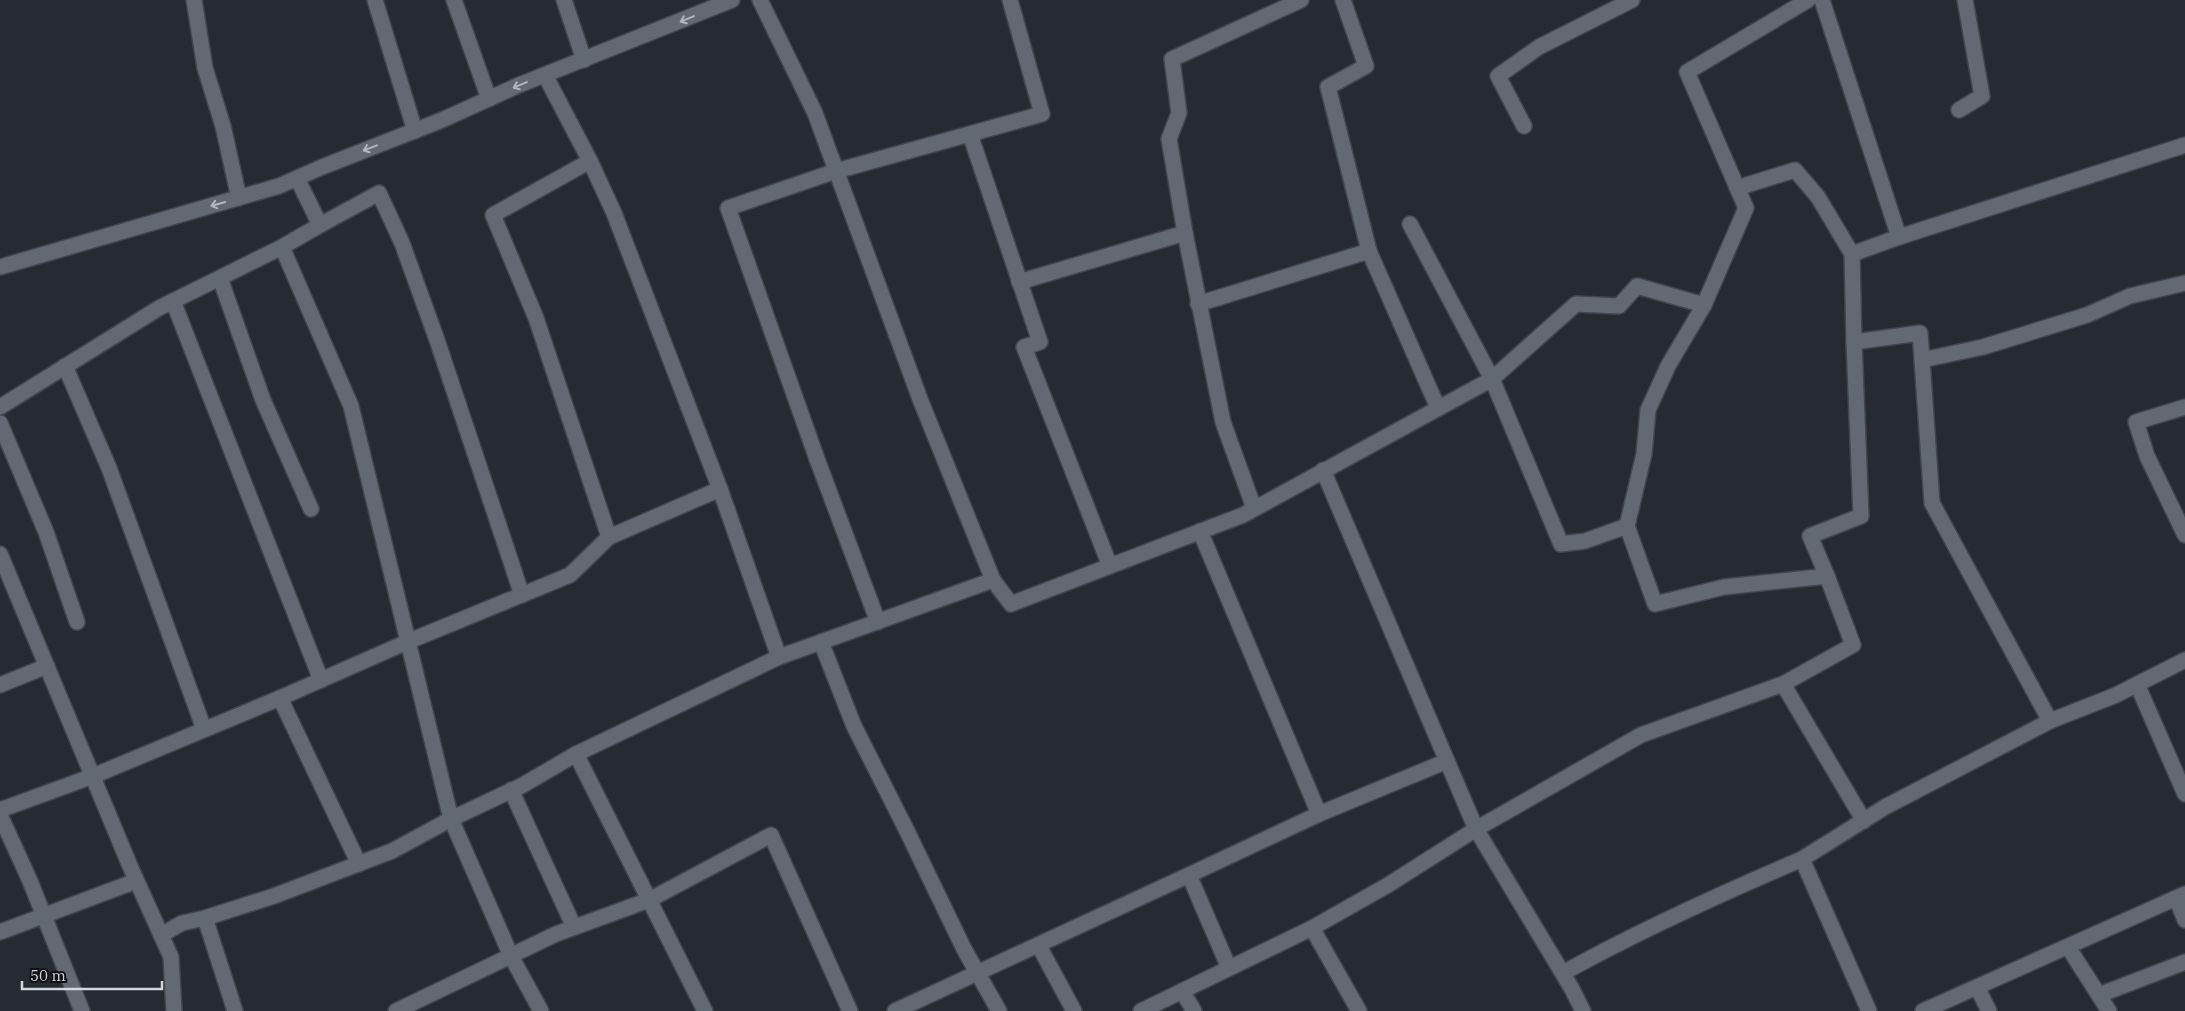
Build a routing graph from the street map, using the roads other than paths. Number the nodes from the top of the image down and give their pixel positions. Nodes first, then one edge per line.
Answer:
1 (194, 0) edge
2 (376, 0) edge
3 (454, 0) edge
4 (564, 0) edge
5 (732, 0) edge
6 (760, 0) edge
7 (1010, 0) edge
8 (1301, 0) edge
9 (1343, 0) edge
10 (1632, 0) edge
11 (1808, 0) edge
12 (1822, 0) edge
13 (1966, 0) edge
14 (584, 60) junction
15 (544, 75) junction
16 (489, 99) junction
17 (1959, 110) dead end
18 (1524, 126) dead end
19 (415, 130) junction
20 (970, 134) junction
21 (2185, 145) edge
22 (590, 161) junction
23 (836, 171) junction
24 (297, 178) junction
25 (1737, 188) junction
26 (239, 198) junction
27 (1410, 224) dead end
28 (320, 225) junction
29 (1185, 233) junction
30 (1899, 237) junction
31 (282, 247) junction
32 (1369, 251) junction
33 (1852, 254) junction
34 (0, 266) edge
35 (220, 278) junction
36 (1020, 282) junction
37 (2185, 282) edge
38 (173, 301) junction
39 (1198, 304) junction
40 (1704, 305) junction
41 (1854, 342) junction
42 (1922, 360) junction
43 (66, 366) junction
44 (1492, 379) junction
45 (2185, 406) edge
46 (0, 407) edge
47 (1438, 408) junction
48 (0, 424) edge
49 (1323, 470) junction
50 (720, 490) junction
51 (1254, 508) junction
52 (311, 509) dead end
53 (1628, 526) junction
54 (1200, 531) junction
55 (2185, 535) edge
56 (610, 538) junction
57 (0, 554) edge
58 (1110, 566) junction
59 (1827, 576) junction
60 (993, 580) junction
61 (522, 595) junction
62 (77, 622) dead end
63 (878, 622) junction
64 (407, 642) junction
65 (821, 642) junction
66 (779, 657) junction
67 (2185, 660) edge
68 (47, 666) junction
69 (320, 680) junction
70 (1783, 684) junction
71 (2137, 684) junction
72 (0, 685) edge
73 (280, 698) junction
74 (2050, 721) junction
75 (204, 729) junction
76 (576, 754) junction
77 (1448, 761) junction
78 (93, 776) junction
79 (511, 790) junction
80 (2185, 794) edge
81 (0, 810) edge
82 (1318, 814) junction
83 (0, 815) edge
84 (451, 819) junction
85 (1864, 821) junction
86 (1476, 829) junction
87 (1802, 859) junction
88 (359, 864) junction
89 (1189, 875) junction
90 (136, 881) junction
91 (2181, 896) edge
92 (649, 900) junction
93 (44, 915) junction
94 (205, 918) junction
95 (2185, 920) edge
96 (574, 927) junction
97 (1312, 928) junction
98 (0, 932) edge
99 (161, 935) junction
100 (1038, 946) junction
101 (2068, 947) junction
102 (511, 956) junction
103 (2185, 962) edge
104 (1229, 968) junction
105 (1563, 973) junction
106 (979, 974) junction
107 (1977, 987) junction
108 (1182, 991) junction
109 (2099, 995) junction
110 (82, 1011) edge
111 (174, 1011) edge
112 (235, 1011) edge
113 (396, 1011) edge
114 (542, 1011) edge
115 (705, 1011) edge
116 (850, 1011) edge
117 (895, 1011) edge
118 (999, 1011) edge
119 (1074, 1011) edge
120 (1140, 1011) edge
121 (1194, 1011) edge
122 (1359, 1011) edge
123 (1583, 1011) edge
124 (1869, 1011) edge
125 (1923, 1011) edge
126 (1989, 1011) edge
127 (2109, 1011) edge

1 - 26 street
2 - 19 street
3 - 16 street
4 - 14 street
5 -> 14 street
6 - 23 street
7 - 20 street
8 - 29 street
9 - 32 street
10 - 18 street
11 - 25 street
12 - 30 street
13 - 17 street
14 - 15 street
15 -> 16 street
15 - 22 street
16 - 19 street
19 -> 24 street
20 - 23 street
20 - 36 street
21 - 30 street
22 - 50 street
22 - 56 street
23 - 60 street
23 - 63 street
24 - 26 street
24 - 28 street
25 - 33 street
25 - 40 street
26 -> 34 street
27 - 44 street
28 - 31 street
28 - 61 street
29 - 36 street
29 - 39 street
30 - 33 street
31 - 35 street
31 - 64 street
32 - 39 street
32 - 47 street
33 - 41 street
35 - 38 street
35 - 52 street
36 - 58 street
37 - 42 street
38 - 43 street
38 - 69 street
39 - 51 street
40 - 44 street
40 - 53 street
41 - 42 street
41 - 59 street
42 - 74 street
43 - 46 street
43 - 75 street
44 - 47 street
44 - 53 street
45 - 55 street
47 - 49 street
48 - 62 street
49 - 51 street
49 - 77 street
50 - 56 street
50 - 66 street
51 - 54 street
53 - 59 street
54 - 58 street
54 - 82 street
56 - 61 street
57 - 68 street
58 - 60 street
59 - 70 street
60 - 63 street
61 - 64 street
63 - 65 street
64 - 69 street
64 - 84 street
65 - 66 street
65 - 106 street
66 - 76 street
67 - 71 street
68 - 72 street
68 - 78 street
69 - 73 street
70 - 85 street
70 - 86 street
71 - 74 street
71 - 80 street
73 - 75 street
73 - 88 street
74 - 85 street
75 - 78 street
76 - 79 street
76 - 92 street
77 - 82 street
77 - 86 street
78 - 81 street
78 - 90 street
79 - 84 street
79 - 96 street
82 - 89 street
83 - 93 street
84 - 88 street
84 - 102 street
85 - 87 street
86 - 97 street
86 - 105 street
87 - 105 street
87 - 124 street
88 - 94 street
89 - 100 street
89 - 104 street
90 - 93 street
90 - 99 street
91 - 95 street
91 - 101 street
92 - 96 street
92 - 115 street
92 - 116 street
93 - 98 street
93 - 110 street
94 - 99 street
94 - 112 street
96 - 102 street
97 - 104 street
97 - 122 street
99 - 111 street
100 - 106 street
100 - 119 street
101 - 107 street
101 - 109 street
102 - 113 street
102 - 114 street
103 - 109 street
104 - 108 street
105 - 123 street
106 - 117 street
106 - 118 street
107 - 125 street
107 - 126 street
108 - 120 street
108 - 121 street
109 - 127 street

